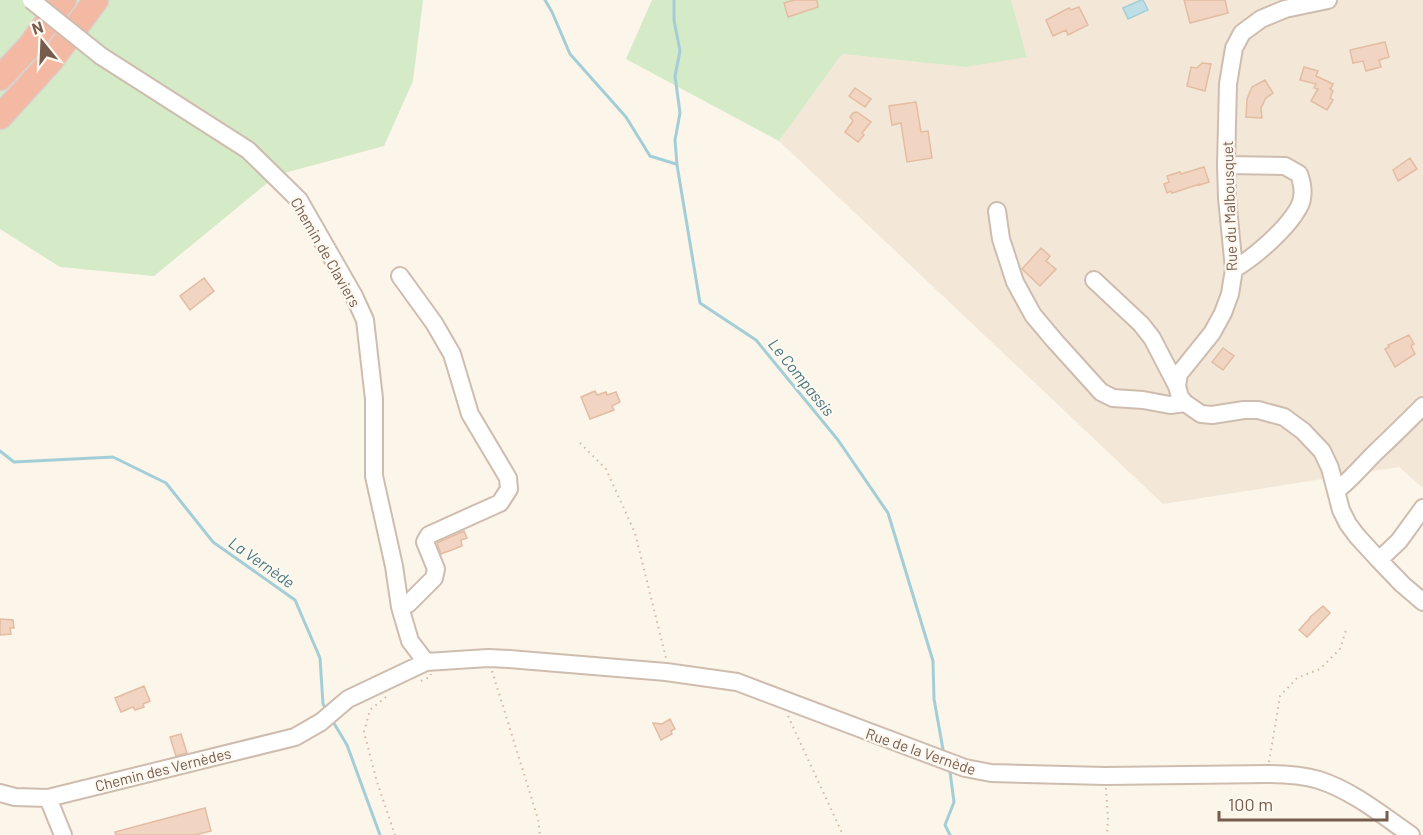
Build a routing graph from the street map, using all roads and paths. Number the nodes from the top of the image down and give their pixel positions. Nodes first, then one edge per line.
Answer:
1 (31, 0) edge
2 (64, 0) edge
3 (96, 0) edge
4 (1328, 0) edge
5 (0, 78) edge
6 (0, 117) edge
7 (1226, 165) junction
8 (997, 211) dead end
9 (1234, 269) junction
10 (400, 276) dead end
11 (1094, 280) dead end
12 (1177, 386) junction
13 (1185, 403) junction
14 (1423, 406) edge
15 (580, 443) dead end
16 (1337, 490) junction
17 (1423, 508) edge
18 (1380, 560) junction
19 (1423, 602) edge
20 (400, 607) junction
21 (1346, 630) dead end
22 (488, 658) junction
23 (426, 662) junction
24 (666, 672) junction
25 (413, 685) dead end
26 (386, 697) dead end
27 (787, 701) junction
28 (1268, 774) junction
29 (1105, 776) junction
30 (0, 794) edge
31 (48, 798) junction
32 (63, 835) edge
33 (396, 835) edge
34 (540, 835) edge
35 (843, 835) edge
36 (1107, 835) edge
37 (1411, 835) edge

1 - 20 street, Chemin de Claviers, bridge
2 - 5 highway
3 - 6 highway
4 - 7 street, Rue du Malbousquet
7 - 9 street, Rue du Malbousquet
7 - 9 street
8 - 13 street
9 - 12 street, Rue du Malbousquet
10 - 20 street
11 - 12 street
12 - 13 street
13 - 16 street
14 - 16 street
15 - 24 path
16 - 18 street
17 - 18 street
18 - 19 street
20 - 23 street, Chemin de Claviers
21 - 28 path
22 - 23 street, Rue de la Vernède
22 - 24 street, Rue de la Vernède
22 - 34 path
23 - 25 path
23 - 31 street, Chemin des Vernèdes
24 - 27 street, Rue de la Vernède
26 - 33 path
27 - 29 street, Rue de la Vernède
27 - 35 path
28 - 29 street, Rue de la Vernède
28 - 37 street, Rue de la Vernède
29 - 36 path
30 - 31 street, Chemin des Vernèdes
31 - 32 street

